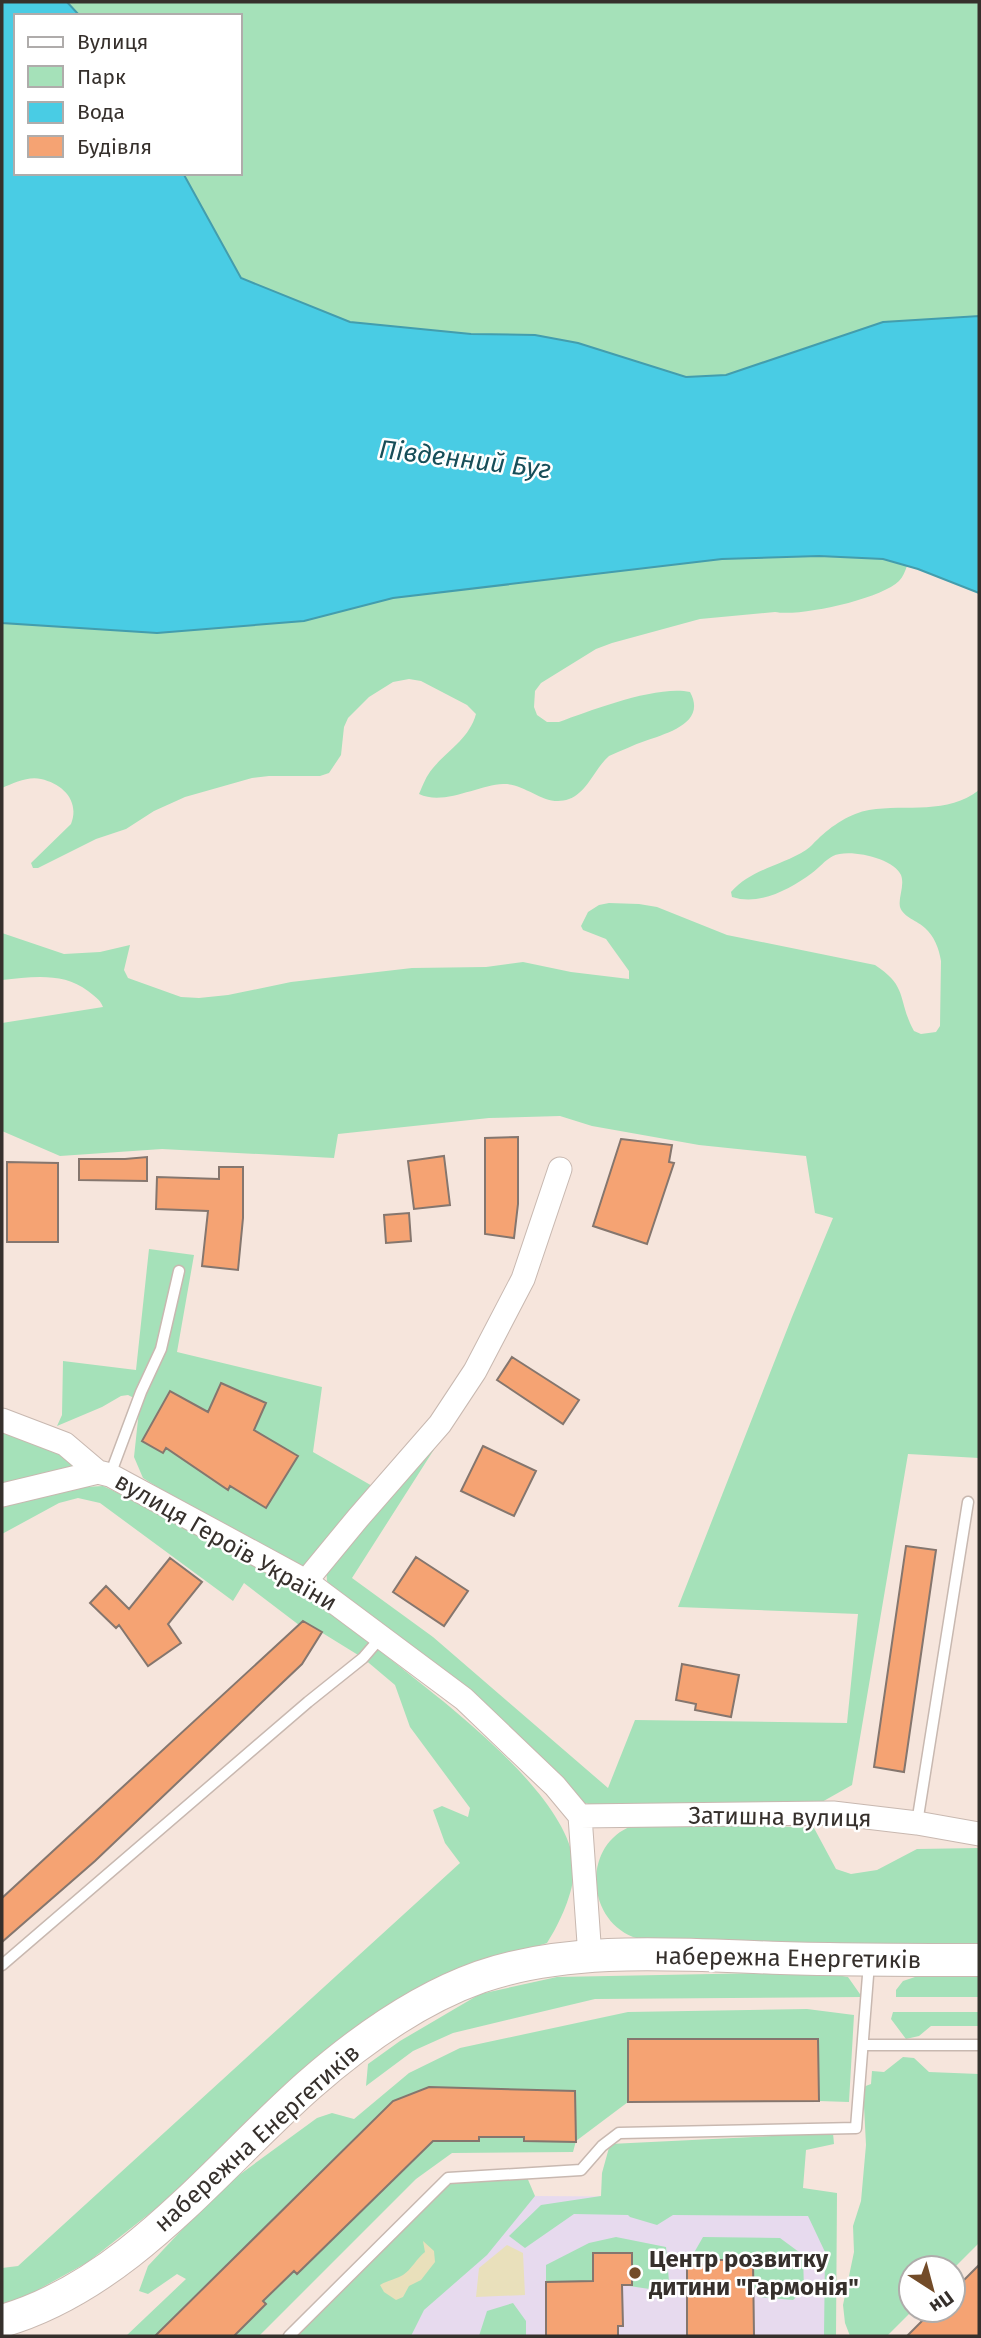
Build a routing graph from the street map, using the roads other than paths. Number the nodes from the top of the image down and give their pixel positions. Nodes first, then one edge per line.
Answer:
1 (560, 1169) dead end
2 (179, 1271) dead end
3 (2, 1420) edge
4 (104, 1473) junction
5 (2, 1495) edge
6 (968, 1502) dead end
7 (306, 1581) junction
8 (382, 1636) junction
9 (580, 1816) junction
10 (917, 1823) junction
11 (979, 1834) edge
12 (590, 1957) junction
13 (869, 1960) junction
14 (979, 1960) edge
15 (2, 1965) edge
16 (863, 2045) junction
17 (979, 2045) edge
18 (2, 2321) edge
19 (289, 2336) edge

1 - 7 street
2 - 4 lane
3 - 4 street, вулиця Героїв України
4 - 5 street
4 - 7 street, вулиця Героїв України
6 - 10 lane
7 - 8 street, вулиця Героїв України
8 - 9 street, вулиця Героїв України
8 - 15 lane
9 - 10 street, Затишна вулиця
9 - 12 street
10 - 11 street, Затишна вулиця
12 - 13 street, набережна Енергетиків
12 - 18 street, набережна Енергетиків
13 - 14 street, набережна Енергетиків
13 - 16 lane
16 - 17 lane
16 - 19 lane

